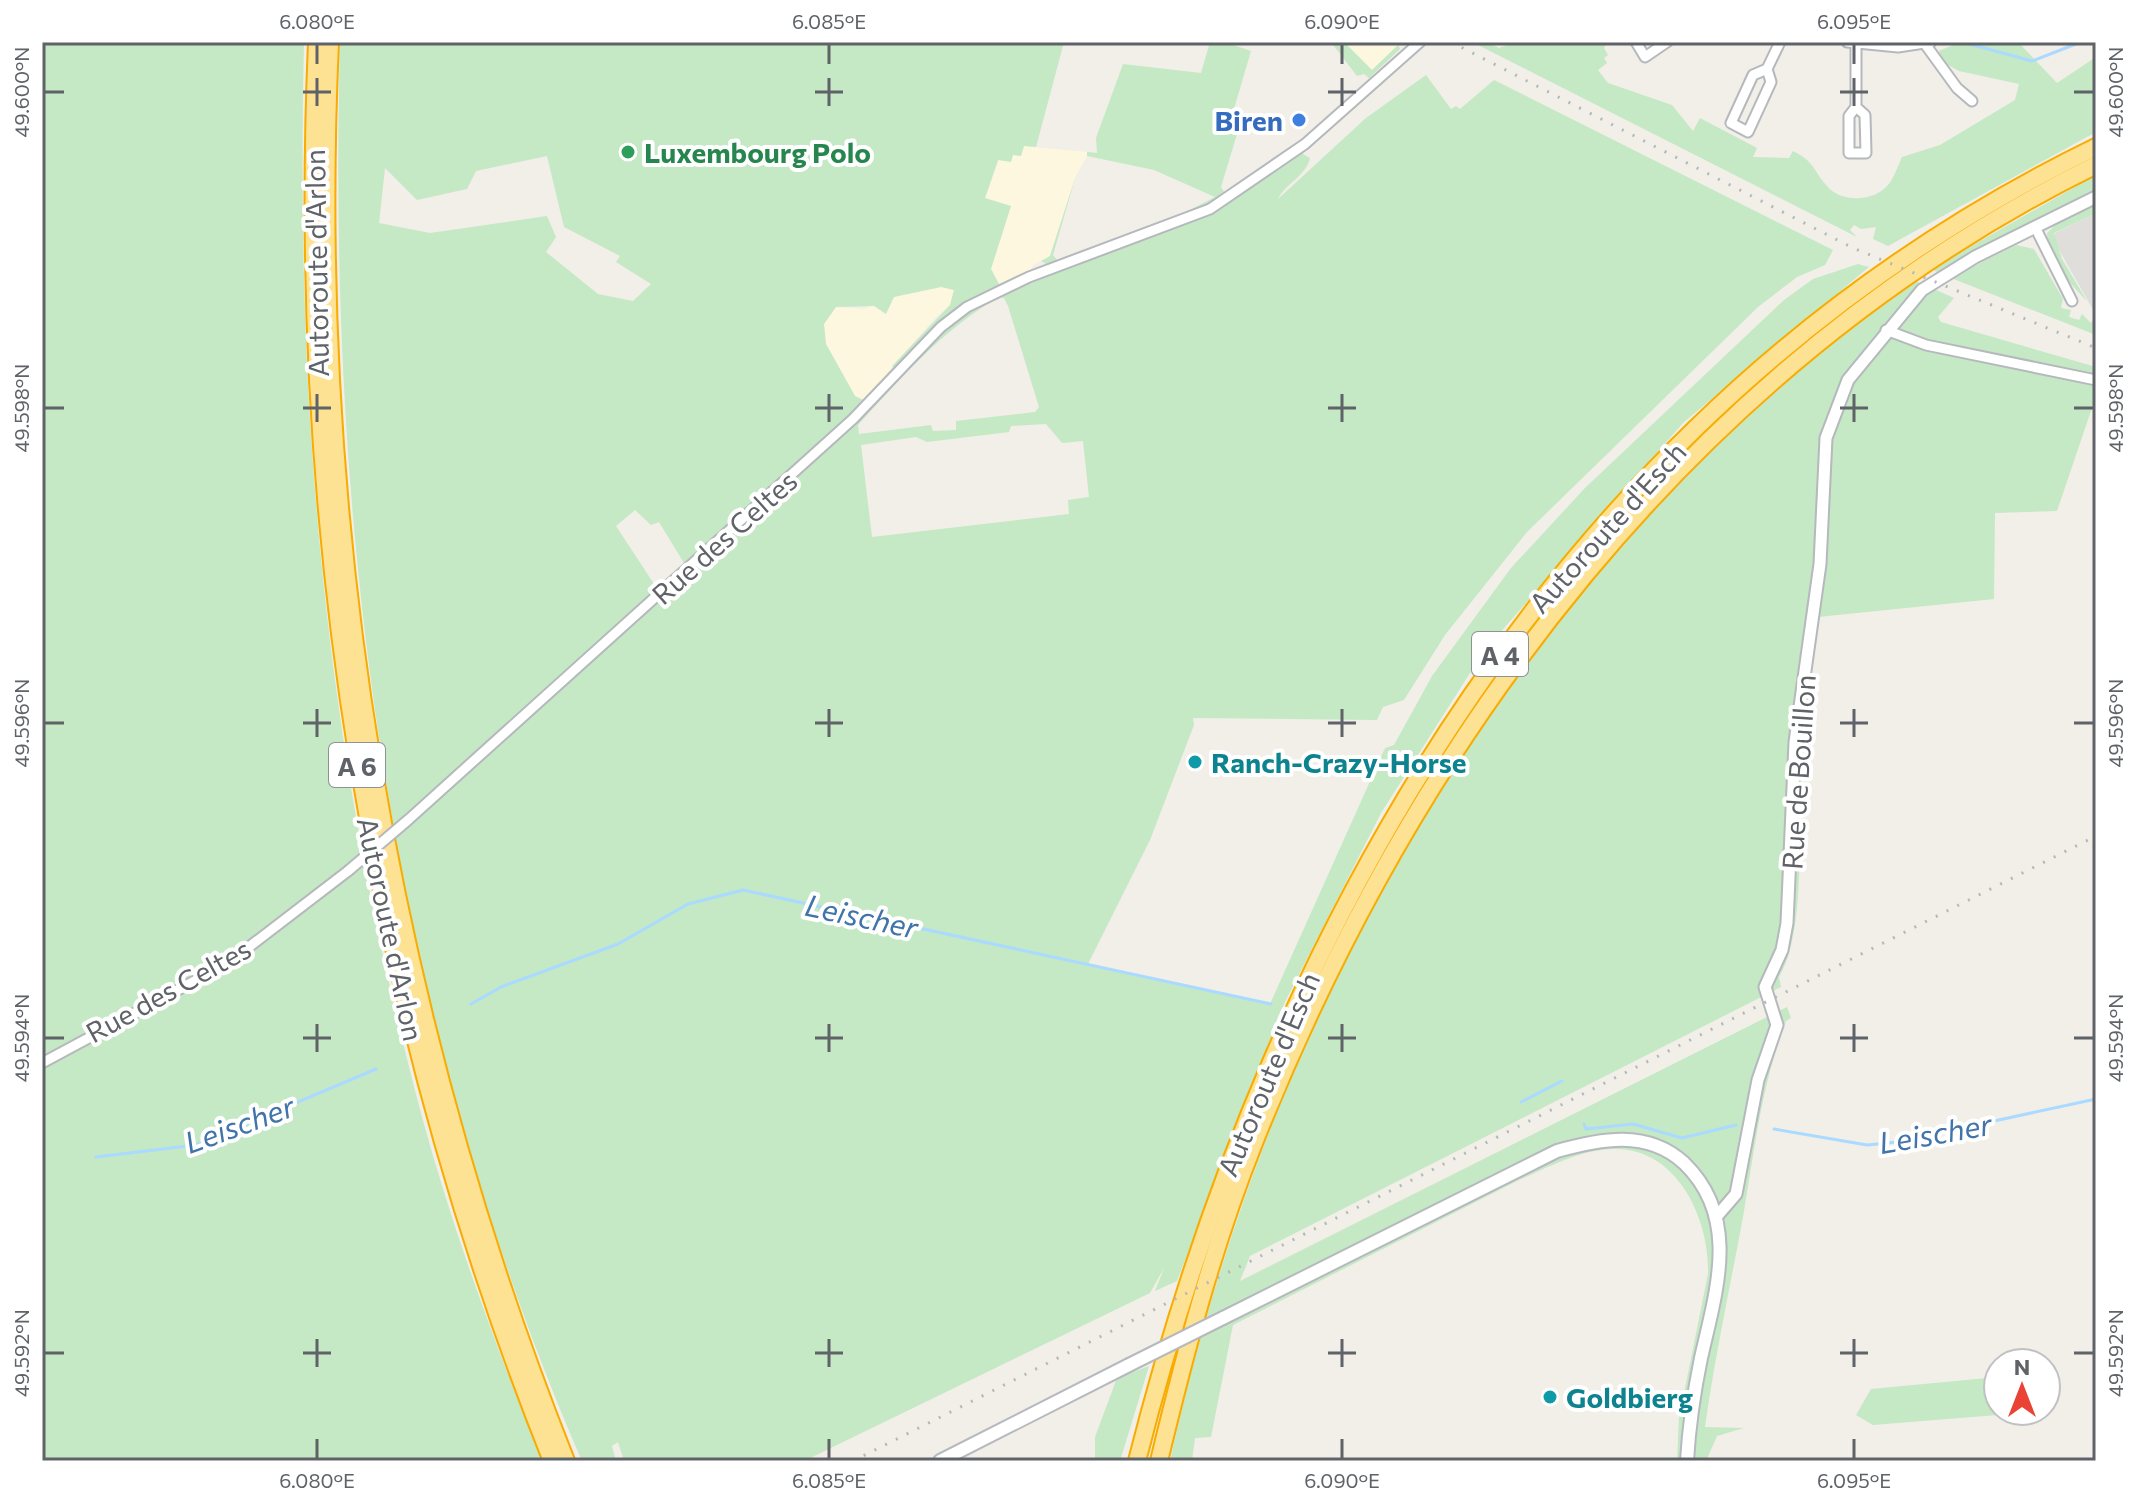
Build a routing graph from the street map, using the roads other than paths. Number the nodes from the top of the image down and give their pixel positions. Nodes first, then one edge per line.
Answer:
1 (317, 42) edge
2 (330, 42) edge
3 (1420, 42) edge
4 (1636, 42) edge
5 (1667, 42) edge
6 (1780, 42) edge
7 (1928, 43) edge
8 (1852, 44) edge
9 (1767, 69) junction
10 (1972, 101) dead end
11 (1856, 107) junction
12 (2096, 147) edge
13 (2096, 165) edge
14 (2096, 197) edge
15 (2035, 227) junction
16 (2072, 301) dead end
17 (1886, 330) junction
18 (2096, 380) edge
19 (42, 1063) edge
20 (1717, 1216) junction
21 (552, 1461) edge
22 (566, 1461) edge
23 (940, 1461) edge
24 (1137, 1461) edge
25 (1159, 1461) edge
26 (1687, 1461) edge

1 - 21 highway, Autoroute d'Arlon / A 6
2 - 22 highway, Autoroute d'Arlon / A 6
3 - 19 street, Rue des Celtes, bridge
4 - 5 street
6 - 9 street
7 - 8 street
7 - 10 street
8 - 11 street
9 - 9 street
11 - 11 street
12 - 24 highway, Autoroute d'Esch / A 4
13 - 25 highway, Autoroute d'Esch / A 4
14 - 15 street, Rue de Bouillon
15 - 16 street
15 - 17 street, Rue de Bouillon
17 - 18 street
17 - 20 street, Rue de Bouillon
20 - 23 main road, bridge
20 - 26 main road

